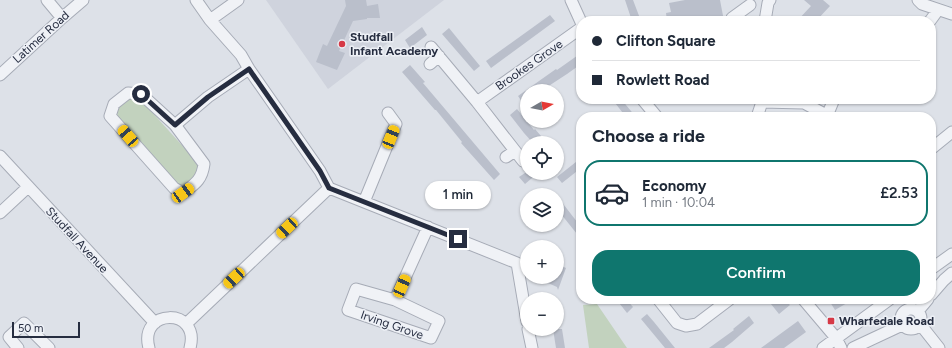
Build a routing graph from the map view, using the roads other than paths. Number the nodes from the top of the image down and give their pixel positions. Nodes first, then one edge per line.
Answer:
1 (47, 0) edge
2 (83, 0) edge
3 (196, 0) edge
4 (238, 0) edge
5 (571, 0) edge
6 (918, 0) edge
7 (768, 1) edge
8 (750, 5) dead end
9 (938, 10) junction
10 (952, 14) edge
11 (578, 16) edge
12 (736, 16) edge
13 (765, 16) edge
14 (934, 16) edge
15 (62, 18) junction
16 (210, 20) junction
17 (576, 32) edge
18 (432, 47) dead end
19 (439, 56) junction
20 (430, 64) dead end
21 (249, 69) junction
22 (0, 74) edge
23 (477, 102) junction
24 (646, 104) edge
25 (806, 104) edge
26 (653, 112) edge
27 (821, 112) edge
28 (388, 113) dead end
29 (175, 125) junction
30 (951, 135) edge
31 (936, 146) edge
32 (0, 156) edge
33 (520, 160) edge
34 (28, 187) junction
35 (329, 188) junction
36 (364, 202) junction
37 (0, 213) edge
38 (428, 228) junction
39 (952, 254) edge
40 (936, 265) edge
41 (952, 273) edge
42 (936, 289) edge
43 (522, 292) edge
44 (395, 300) junction
45 (662, 304) edge
46 (723, 304) edge
47 (807, 304) edge
48 (884, 304) edge
49 (924, 304) edge
50 (918, 311) junction
51 (155, 323) junction
52 (186, 324) junction
53 (920, 324) junction
54 (902, 325) junction
55 (529, 336) edge
56 (838, 343) edge
57 (18, 348) edge
58 (49, 348) edge
59 (149, 348) edge
60 (190, 348) edge
61 (532, 348) edge
62 (823, 348) edge
63 (853, 348) edge
64 (939, 348) edge

1 - 15 street
2 - 15 street, Latimer Road
3 - 16 street
4 - 16 street
5 - 11 street
6 - 9 street
7 - 13 street
8 - 12 street
9 - 10 street
9 - 14 street
15 - 22 street, Latimer Road
16 - 21 street
17 - 23 street, Brookes Grove
18 - 19 street
19 - 20 street
19 - 23 street
21 - 29 street
21 - 35 street
23 - 33 street
24 - 26 street
25 - 27 street
28 - 36 street
29 - 29 street
30 - 31 street
32 - 34 street, Studfall Avenue
34 - 37 street
34 - 51 street, Studfall Avenue
35 - 36 street
35 - 52 street
36 - 38 street
38 - 43 street
38 - 44 street, Irving Grove
39 - 40 street
41 - 42 street
44 - 44 street, Irving Grove
45 - 46 street
47 - 56 street
48 - 56 street
49 - 50 street
50 - 53 street
50 - 54 street
51 - 52 street
51 - 59 street
52 - 60 street
53 - 54 street
53 - 64 street
54 - 63 street
55 - 61 street
56 - 62 street
57 - 58 street

